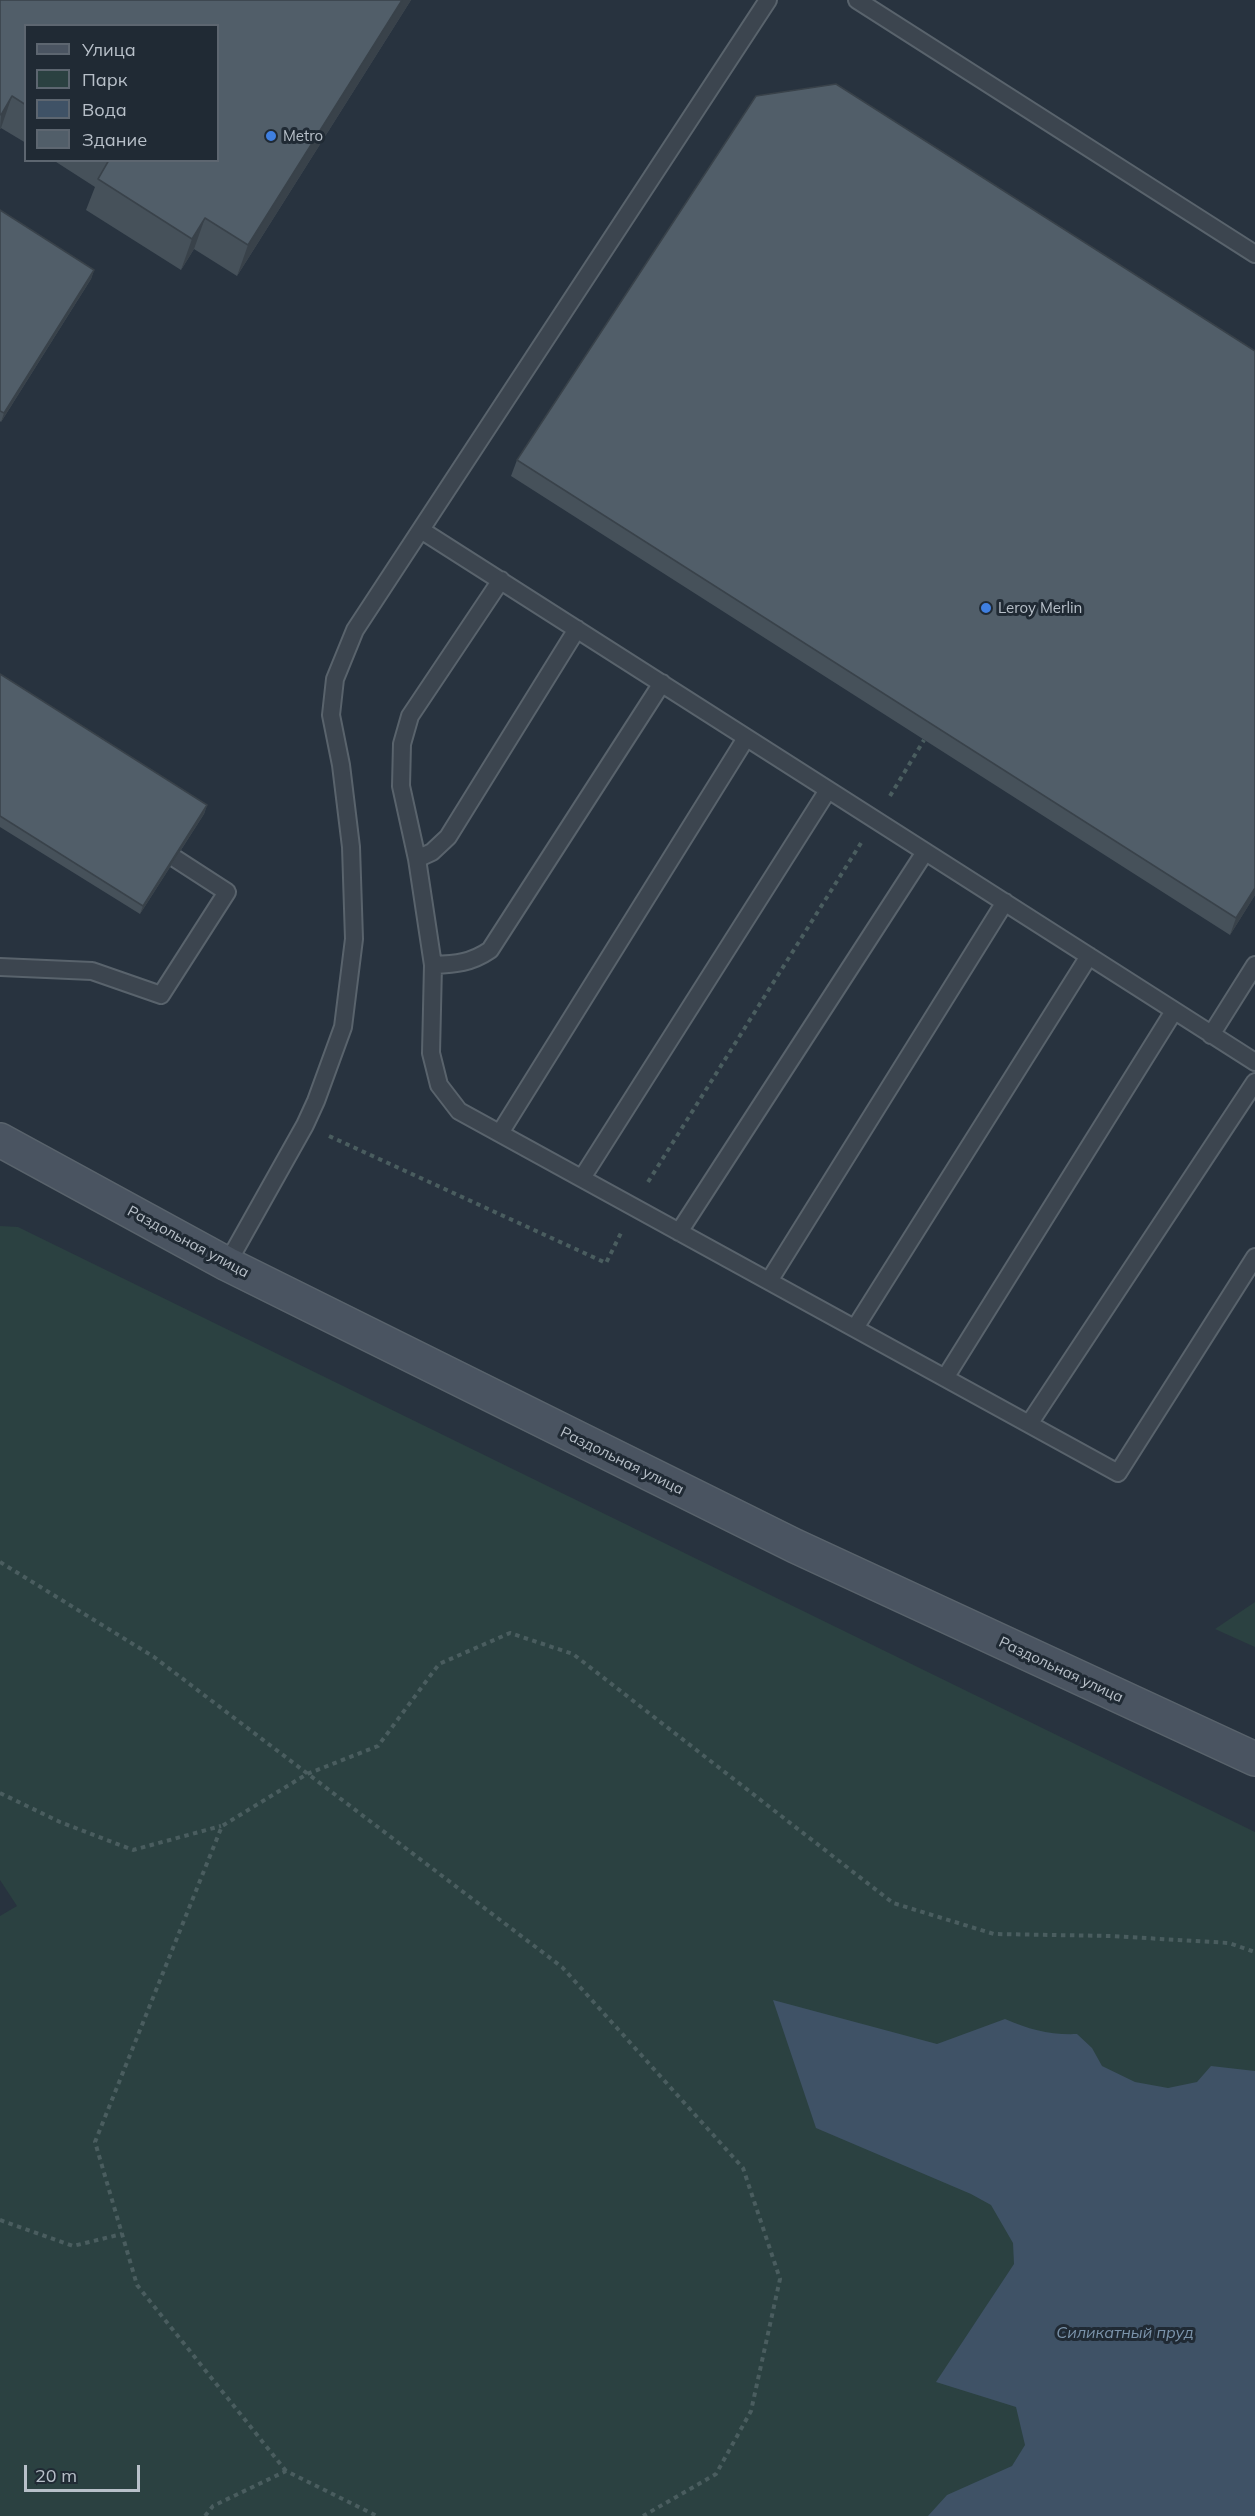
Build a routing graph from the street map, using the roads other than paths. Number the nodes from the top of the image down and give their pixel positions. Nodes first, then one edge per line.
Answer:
1 (768, 0) edge
2 (857, 0) edge
3 (1255, 254) edge
4 (421, 530) junction
5 (501, 580) junction
6 (577, 629) junction
7 (662, 683) junction
8 (746, 738) junction
9 (828, 790) junction
10 (925, 852) junction
11 (176, 859) edge
12 (417, 859) junction
13 (1005, 902) junction
14 (1089, 956) junction
15 (433, 965) junction
16 (1255, 965) edge
17 (0, 967) edge
18 (1174, 1011) junction
19 (1211, 1035) junction
20 (1255, 1062) edge
21 (1255, 1082) edge
22 (500, 1133) junction
23 (0, 1140) edge
24 (582, 1178) junction
25 (680, 1232) junction
26 (1255, 1257) edge
27 (227, 1264) junction
28 (769, 1281) junction
29 (855, 1328) junction
30 (945, 1378) junction
31 (1029, 1424) junction
32 (1255, 1759) edge

1 - 4 lane
2 - 3 lane
4 - 5 lane
4 - 27 lane
5 - 6 lane
5 - 12 lane
6 - 7 lane
6 - 12 lane
7 - 8 lane
7 - 15 lane
8 - 9 lane
8 - 22 lane
9 - 10 lane
9 - 24 lane
10 - 13 lane
10 - 25 lane
11 - 17 lane
12 - 15 lane
13 - 14 lane
13 - 28 lane
14 - 18 lane
14 - 29 lane
15 - 22 lane
16 - 19 lane
18 - 19 lane
18 - 30 lane
19 - 20 lane
21 - 31 lane
22 - 24 lane
23 - 27 main road, Раздольная улица
24 - 25 lane
25 - 28 lane
26 - 31 lane
27 - 32 main road, Раздольная улица
28 - 29 lane
29 - 30 lane
30 - 31 lane

